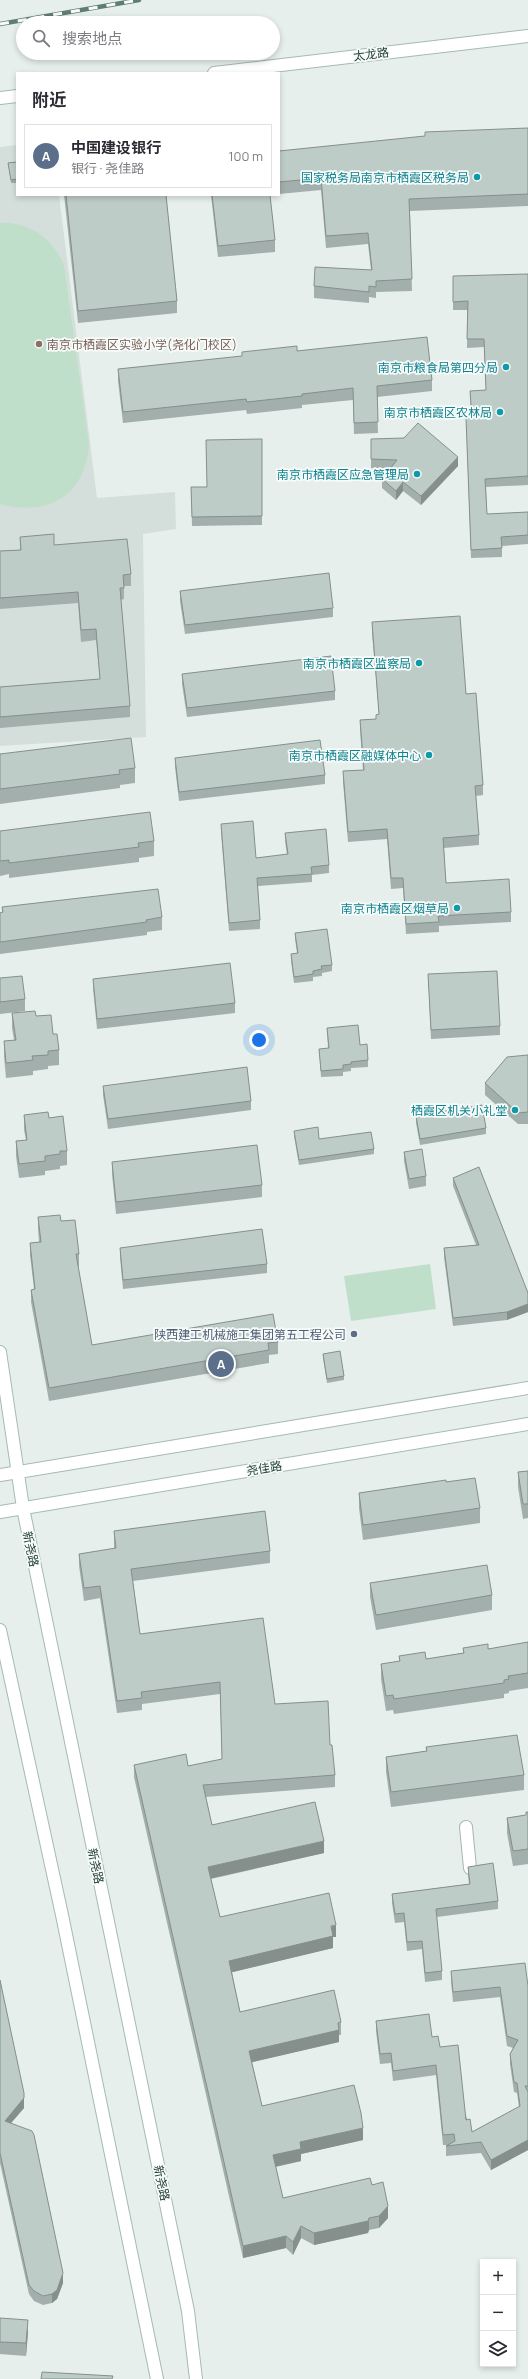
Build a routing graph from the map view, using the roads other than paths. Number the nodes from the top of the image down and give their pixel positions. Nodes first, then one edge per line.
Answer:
1 (528, 36) edge
2 (222, 72) edge
3 (16, 96) edge
4 (0, 98) edge
5 (0, 1352) edge
6 (528, 1388) edge
7 (528, 1424) edge
8 (16, 1472) junction
9 (0, 1475) edge
10 (23, 1508) junction
11 (0, 1512) edge
12 (0, 1630) edge
13 (466, 1827) dead end
14 (470, 1868) edge
15 (158, 2379) edge
16 (196, 2379) edge

1 - 2 main road, 太龙路
3 - 4 main road
5 - 8 main road, 新尧路
6 - 8 main road
7 - 10 main road, 尧佳路
8 - 9 main road
8 - 10 main road, 新尧路
10 - 11 main road, 尧佳路
10 - 16 main road, 新尧路
12 - 15 main road
13 - 14 main road

